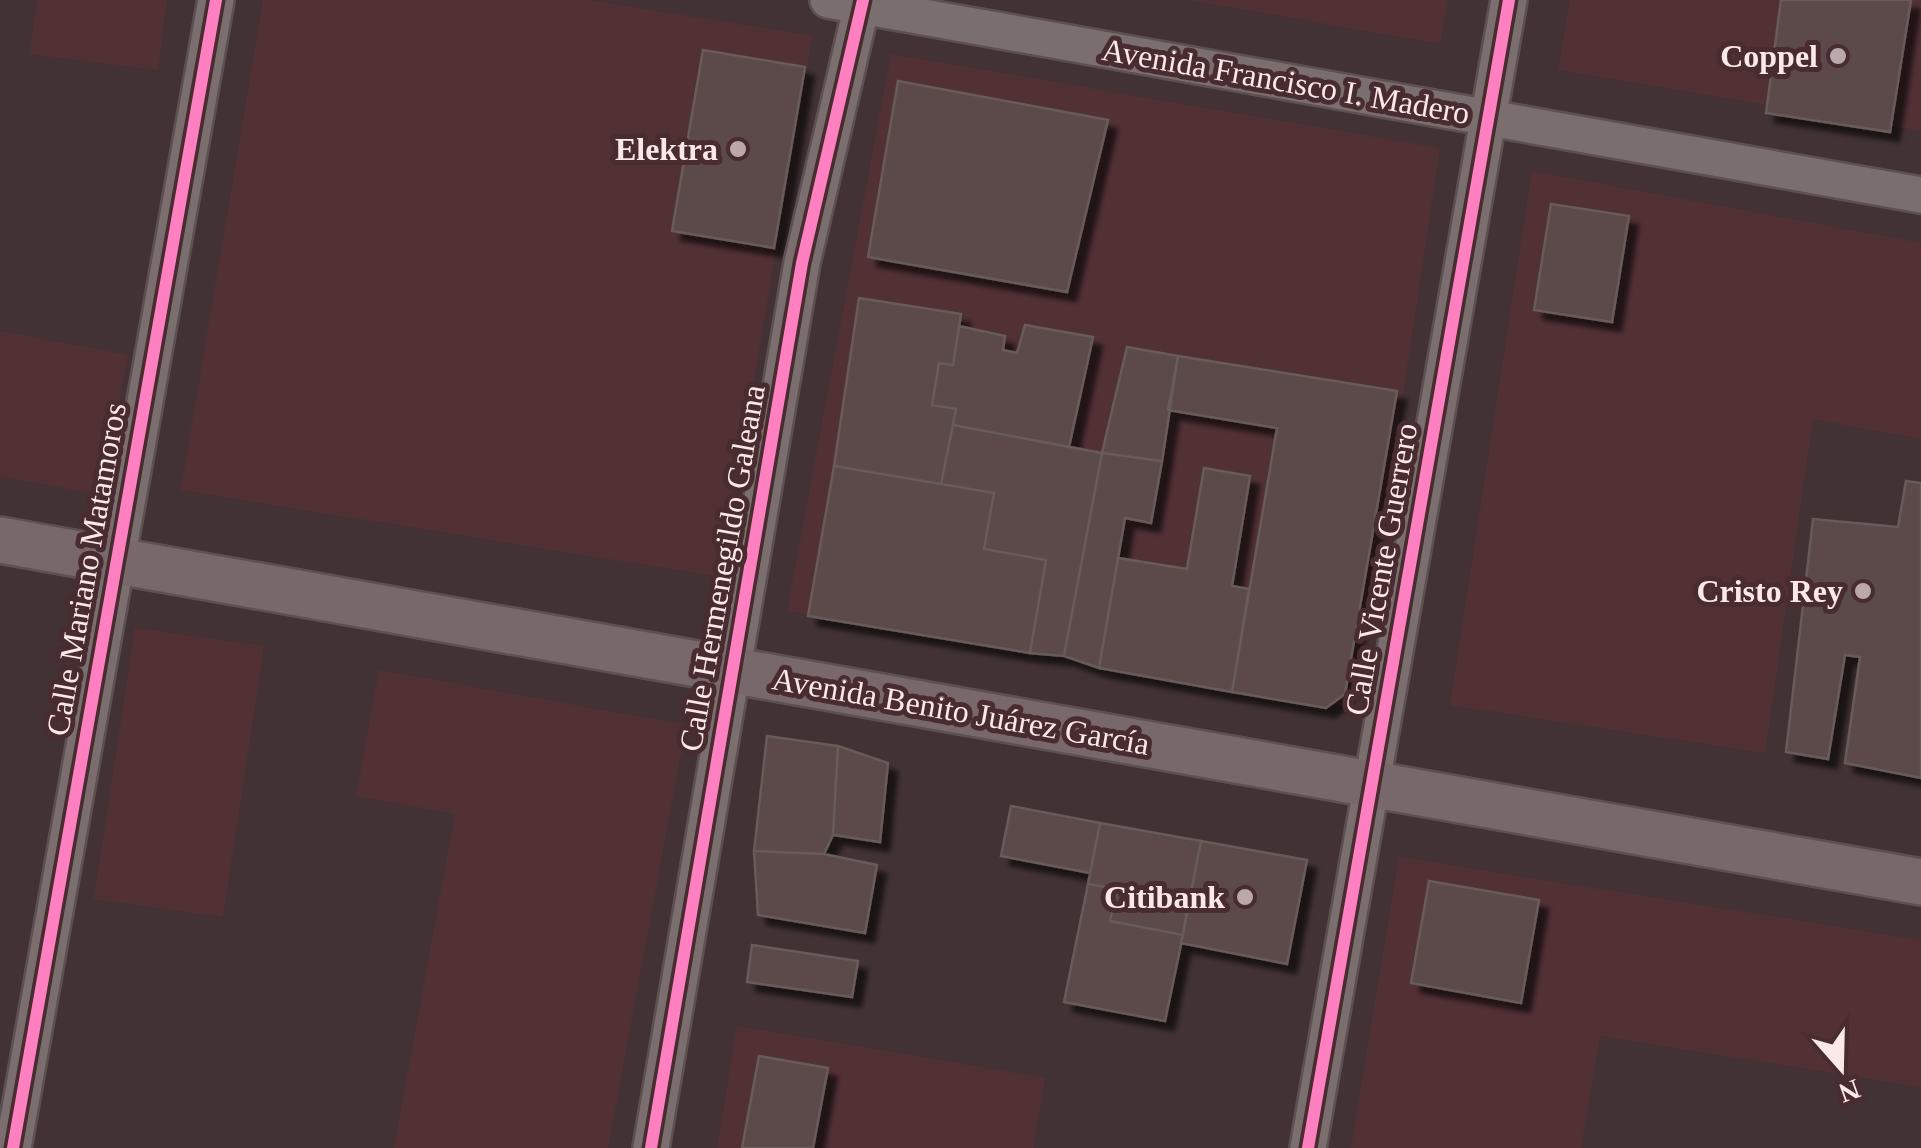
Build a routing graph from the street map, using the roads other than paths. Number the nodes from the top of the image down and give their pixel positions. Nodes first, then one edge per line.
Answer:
1 (216, 0) edge
2 (1509, 0) edge
3 (851, 2) edge
4 (1489, 117) junction
5 (1921, 195) edge
6 (0, 540) edge
7 (114, 560) junction
8 (732, 670) junction
9 (1371, 784) junction
10 (1921, 882) edge
11 (13, 1148) edge
12 (650, 1148) edge
13 (1308, 1148) edge

1 - 7 street, Calle Mariano Matamoros
2 - 4 street, Calle Vicente Guerrero
3 - 4 street, Avenida Francisco I. Madero
3 - 8 street, Calle Hermenegildo Galeana
4 - 5 street, Avenida Francisco I. Madero
4 - 9 street, Calle Vicente Guerrero
6 - 7 main road, Avenida Benito Juárez García
7 - 8 main road, Avenida Benito Juárez García
7 - 11 street, Calle Mariano Matamoros
8 - 9 main road, Avenida Benito Juárez García
8 - 12 street, Calle Hermenegildo Galeana
9 - 10 main road, Avenida Benito Juárez García
9 - 13 street, Calle Vicente Guerrero

